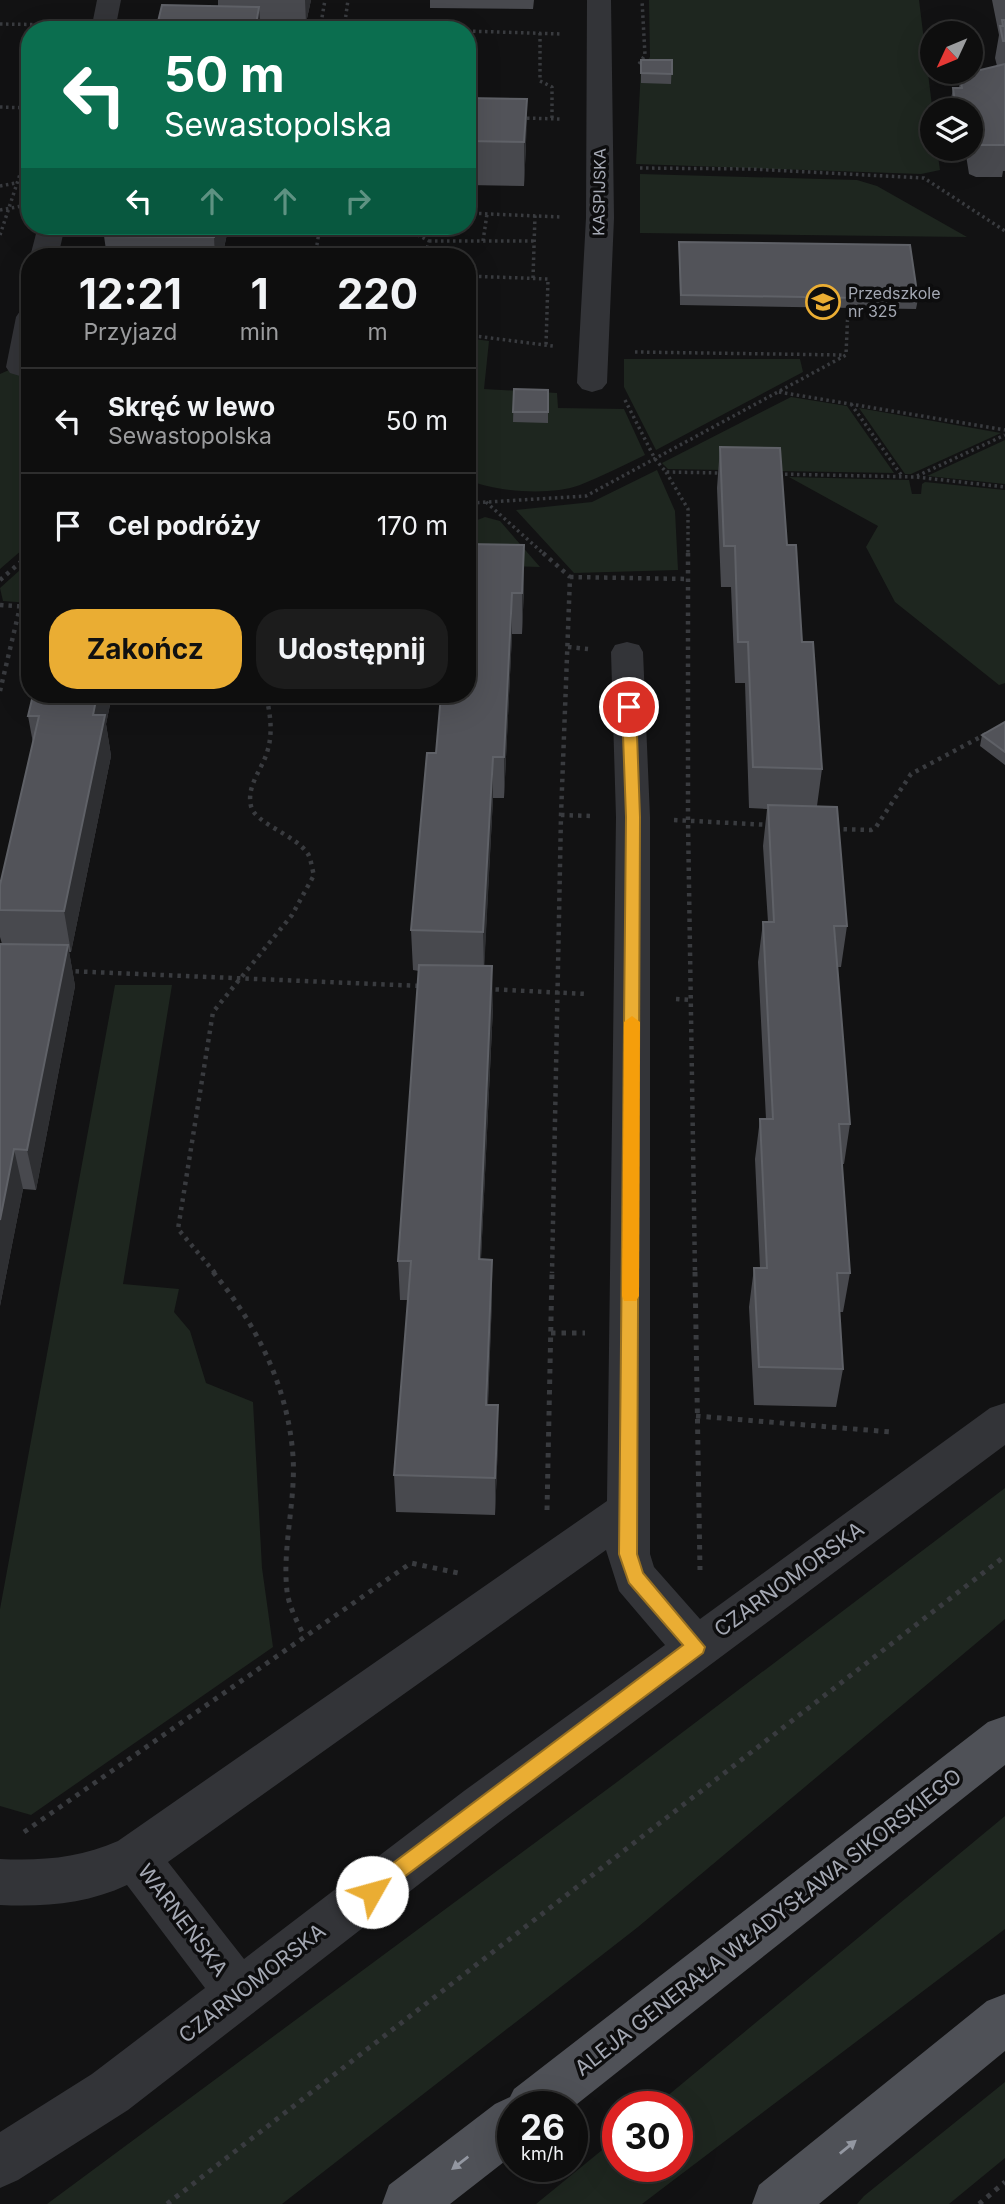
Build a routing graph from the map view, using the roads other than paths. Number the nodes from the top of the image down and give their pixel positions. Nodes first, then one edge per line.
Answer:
1 (109, 0) edge
2 (599, 0) edge
3 (105, 21) edge
4 (21, 362) edge
5 (20, 367) dead end
6 (592, 383) dead end
7 (627, 652) dead end
8 (1005, 1421) edge
9 (629, 1509) junction
10 (696, 1647) junction
11 (1005, 1737) edge
12 (135, 1857) junction
13 (8, 1860) edge
14 (240, 1994) junction
15 (1005, 2019) edge
16 (552, 2091) edge
17 (497, 2134) edge
18 (0, 2162) edge
19 (408, 2204) edge
20 (778, 2204) edge

1 - 3 street
2 - 6 street, KASPIJSKA
4 - 5 street
7 - 9 street
8 - 10 street, CZARNOMORSKA
9 - 10 street
9 - 12 street
10 - 14 street, CZARNOMORSKA
11 - 16 main road, ALEJA GENERAŁA WŁADYSŁAWA SIKORSKIEGO
12 - 13 street, WARNEŃSKA
12 - 14 street, WARNEŃSKA
14 - 18 street, CZARNOMORSKA
20 -> 15 main road
17 -> 19 main road

